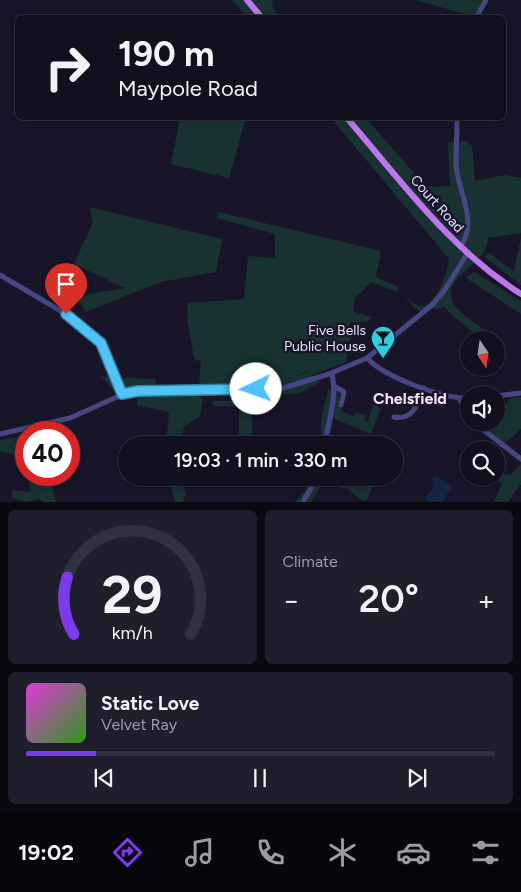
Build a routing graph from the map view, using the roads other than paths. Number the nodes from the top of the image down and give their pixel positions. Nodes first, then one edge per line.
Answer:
1 (248, 0) edge
2 (486, 0) edge
3 (260, 15) edge
4 (478, 15) edge
5 (348, 120) edge
6 (457, 120) edge
7 (460, 247) junction
8 (467, 254) junction
9 (0, 275) edge
10 (521, 294) edge
11 (368, 358) junction
12 (332, 373) junction
13 (334, 386) junction
14 (424, 388) junction
15 (521, 393) edge
16 (122, 394) junction
17 (505, 395) edge
18 (458, 398) joint
19 (460, 401) edge
20 (341, 405) dead end
21 (394, 417) dead end
22 (485, 431) edge
23 (0, 434) edge
24 (326, 436) edge
25 (521, 459) edge
26 (312, 486) edge
27 (303, 502) edge

1 - 3 main road
2 - 4 street
5 - 7 main road, Court Road
6 - 7 street
7 - 8 main road, Court Road
8 - 10 main road, Court Road
8 - 11 street
9 - 16 street
11 - 12 street
11 - 14 street
12 - 13 street
12 - 16 street
13 - 20 street
13 - 24 street
14 - 18 street
14 - 21 street
15 - 17 street
16 - 23 street
18 - 19 street
22 - 25 street
26 - 27 street

